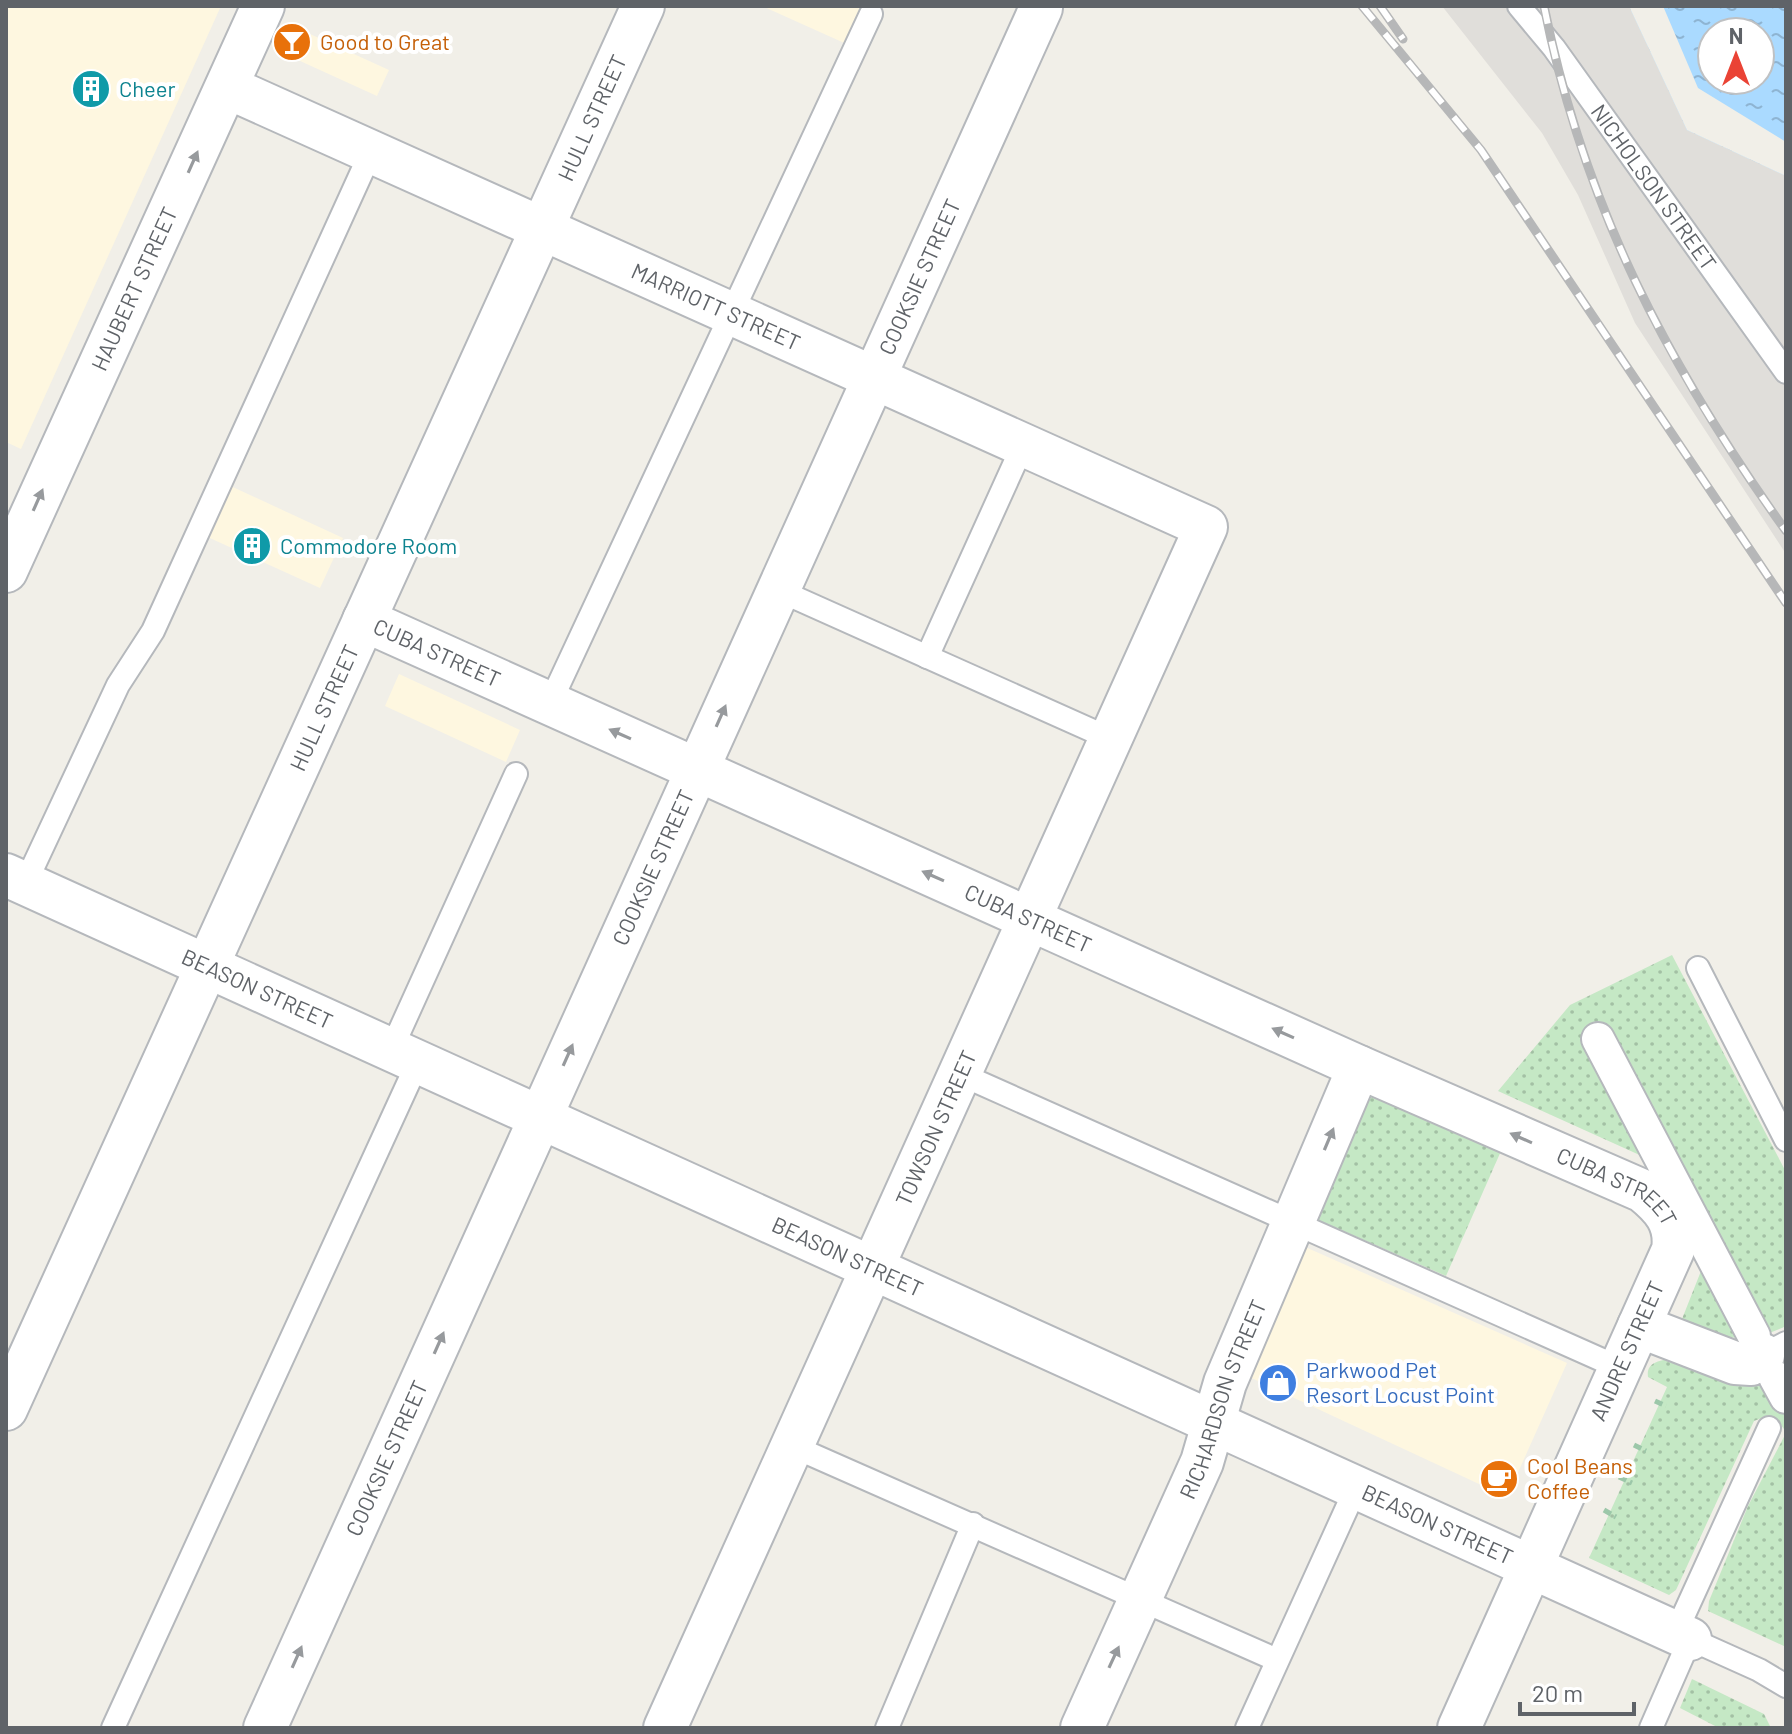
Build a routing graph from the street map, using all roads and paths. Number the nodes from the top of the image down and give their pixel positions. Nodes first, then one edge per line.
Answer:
1 (263, 6) edge
2 (643, 6) edge
3 (1519, 6) edge
4 (1041, 8) edge
5 (871, 14) dead end
6 (227, 87) junction
7 (371, 152) junction
8 (542, 229) junction
9 (731, 314) junction
10 (1786, 372) edge
11 (874, 378) junction
12 (1023, 445) junction
13 (1206, 527) joint
14 (6, 571) edge
15 (778, 590) junction
16 (364, 620) junction
17 (927, 657) junction
18 (550, 703) junction
19 (1111, 739) junction
20 (697, 770) junction
21 (516, 774) dead end
22 (16, 880) edge
23 (1030, 919) junction
24 (207, 967) junction
25 (1698, 968) dead end
26 (1598, 1039) dead end
27 (405, 1056) junction
28 (1359, 1067) junction
29 (960, 1074) junction
30 (540, 1118) junction
31 (1786, 1140) edge
32 (1293, 1223) junction
33 (1675, 1236) joint
34 (873, 1269) junction
35 (1639, 1326) junction
36 (1773, 1362) edge
37 (1620, 1368) junction
38 (9, 1392) edge
39 (1655, 1401) dead end
40 (1666, 1406) dead end
41 (1213, 1423) junction
42 (1769, 1428) dead end
43 (1634, 1445) dead end
44 (792, 1446) junction
45 (1646, 1451) dead end
46 (1619, 1477) dead end
47 (1632, 1483) dead end
48 (1356, 1488) junction
49 (1604, 1510) dead end
50 (1616, 1517) dead end
51 (973, 1524) junction
52 (1531, 1567) junction
53 (1140, 1599) junction
54 (1683, 1636) junction
55 (1277, 1660) junction
56 (1786, 1686) edge
57 (113, 1728) edge
58 (265, 1728) edge
59 (665, 1728) edge
60 (887, 1728) edge
61 (1082, 1728) edge
62 (1247, 1728) edge
63 (1459, 1728) edge
64 (1651, 1728) edge

1 - 6 street, HAUBERT STREET
2 - 8 street, HULL STREET
3 - 10 lane, NICHOLSON STREET
4 - 11 street, COOKSIE STREET
5 - 9 lane
6 - 7 street, MARRIOTT STREET
14 -> 6 street, HAUBERT STREET
7 - 8 street, MARRIOTT STREET
7 - 22 lane
8 - 9 street, MARRIOTT STREET
8 - 16 street, HULL STREET
9 - 11 street, MARRIOTT STREET
9 - 18 lane
11 - 12 street, MARRIOTT STREET
11 - 15 street, COOKSIE STREET
12 - 13 street, MARRIOTT STREET
12 - 17 lane
13 - 19 street, TOWSON STREET
15 - 17 lane
20 -> 15 street, COOKSIE STREET
16 - 18 street, CUBA STREET
16 - 24 street, HULL STREET
17 - 19 lane
20 -> 18 street, CUBA STREET
19 - 23 street, TOWSON STREET
23 -> 20 street, CUBA STREET
30 -> 20 street, COOKSIE STREET
21 - 27 lane
22 - 24 street, BEASON STREET
28 -> 23 street, CUBA STREET
23 - 29 street, TOWSON STREET
24 - 27 street, BEASON STREET
24 - 38 street, HULL STREET
25 - 31 lane
26 - 36 street
27 - 30 street, BEASON STREET
27 - 57 lane
32 -> 28 street, RICHARDSON STREET
33 -> 28 street, CUBA STREET
29 - 32 lane
29 - 34 street, TOWSON STREET
30 - 34 street, BEASON STREET
58 -> 30 street, COOKSIE STREET
32 - 37 lane
32 - 41 street, RICHARDSON STREET
33 - 35 street, ANDRE STREET
34 - 41 street, BEASON STREET
34 - 44 street, TOWSON STREET
35 - 36 street
35 - 37 street, ANDRE STREET
37 - 52 street, ANDRE STREET
39 - 40 path
41 - 48 street, BEASON STREET
41 - 53 street, RICHARDSON STREET
42 - 54 lane
43 - 45 path
44 - 51 lane
44 - 59 street, TOWSON STREET
46 - 47 path
48 - 52 street, BEASON STREET
48 - 55 lane
49 - 50 path
51 - 53 lane
51 - 60 lane
52 - 54 street, BEASON STREET
52 - 63 street, ANDRE STREET
53 - 55 lane
61 -> 53 street, RICHARDSON STREET
54 - 56 lane
54 - 64 lane
55 - 62 lane

